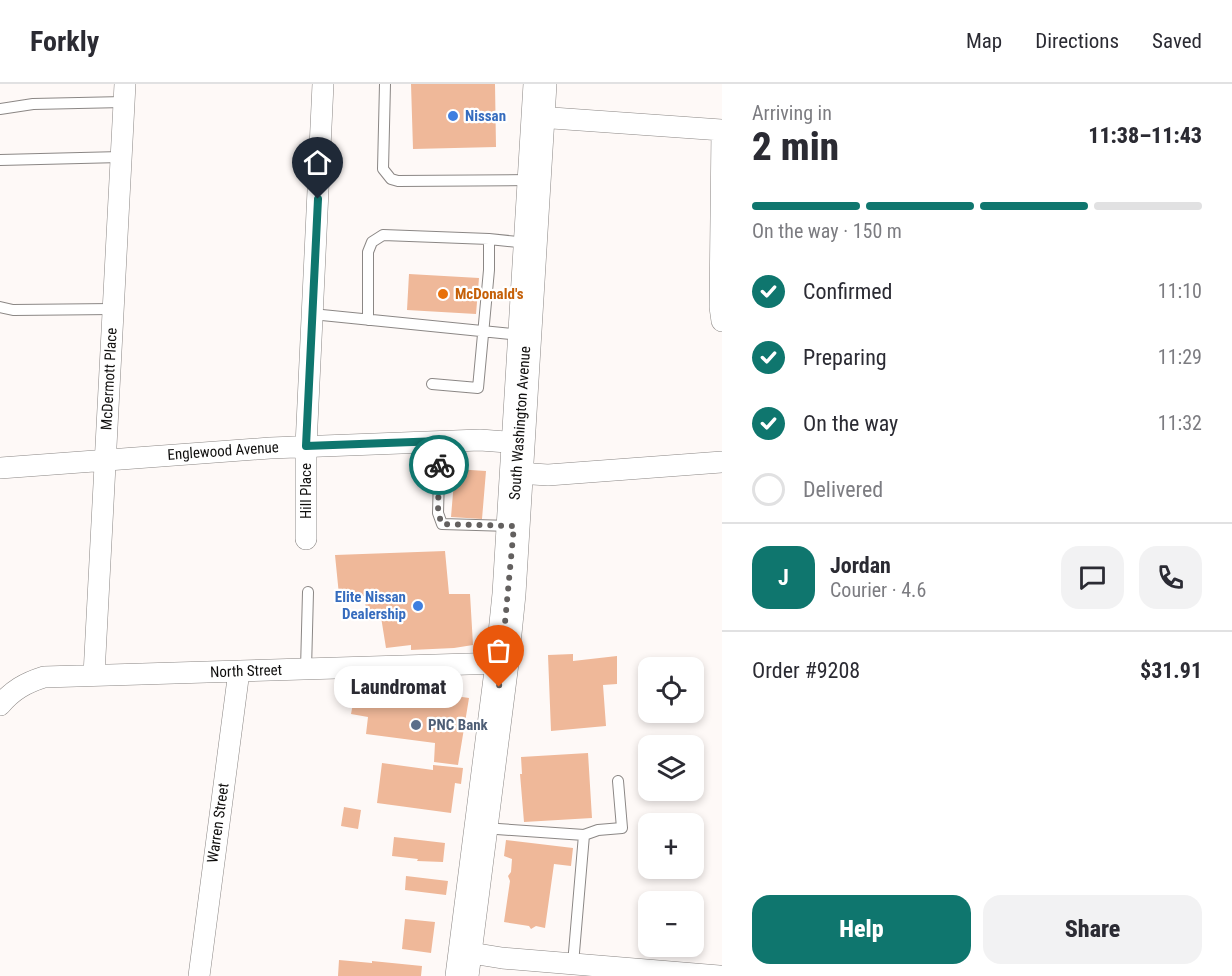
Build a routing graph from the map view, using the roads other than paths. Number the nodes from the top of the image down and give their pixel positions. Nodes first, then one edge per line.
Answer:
1 (323, 84) edge
2 (385, 84) edge
3 (540, 84) edge
4 (124, 93) edge
5 (0, 109) edge
6 (538, 117) junction
7 (722, 130) edge
8 (121, 157) junction
9 (0, 160) edge
10 (535, 180) junction
11 (489, 239) junction
12 (531, 243) junction
13 (0, 307) edge
14 (113, 309) junction
15 (312, 314) junction
16 (368, 320) junction
17 (722, 321) edge
18 (483, 331) junction
19 (525, 335) junction
20 (432, 384) dead end
21 (440, 441) junction
22 (306, 446) junction
23 (518, 458) junction
24 (105, 460) junction
25 (722, 462) edge
26 (0, 468) edge
27 (514, 526) junction
28 (306, 539) dead end
29 (308, 592) dead end
30 (502, 663) junction
31 (306, 669) junction
32 (240, 671) junction
33 (94, 675) junction
34 (0, 705) edge
35 (618, 781) dead end
36 (480, 828) junction
37 (584, 835) junction
38 (464, 964) edge
39 (573, 964) junction
40 (198, 976) edge
41 (719, 976) edge

1 - 15 street, Hill Place
2 - 10 lane
3 - 6 main road, South Washington Avenue
4 - 5 lane
4 - 8 street, McDermott Place
6 - 7 street
6 - 10 main road, South Washington Avenue
7 - 17 street
8 - 9 lane
8 - 14 street, McDermott Place
10 - 12 main road, South Washington Avenue
11 - 12 lane
11 - 16 lane
11 - 18 lane
12 - 19 main road, South Washington Avenue
13 - 14 lane
14 - 24 street, McDermott Place
15 - 16 lane
15 - 22 street, Hill Place
16 - 18 lane
18 - 19 lane
18 - 20 lane
19 - 23 main road, South Washington Avenue
21 - 22 street, Englewood Avenue
21 - 23 street, Englewood Avenue
21 - 27 lane
22 - 24 street, Englewood Avenue
22 - 28 street, Hill Place
23 - 25 street, Englewood Avenue
23 - 27 main road, South Washington Avenue
24 - 26 street, Englewood Avenue
24 - 33 street, McDermott Place
27 - 30 main road, South Washington Avenue
29 - 31 lane
30 - 31 street, North Street
30 - 36 main road, South Washington Avenue
31 - 32 street, North Street
32 - 33 street, North Street
32 - 40 street, Warren Street
33 - 34 street, North Street
35 - 37 lane
36 - 37 lane
36 - 38 main road, South Washington Avenue
37 - 39 lane
38 - 39 street
39 - 41 street

